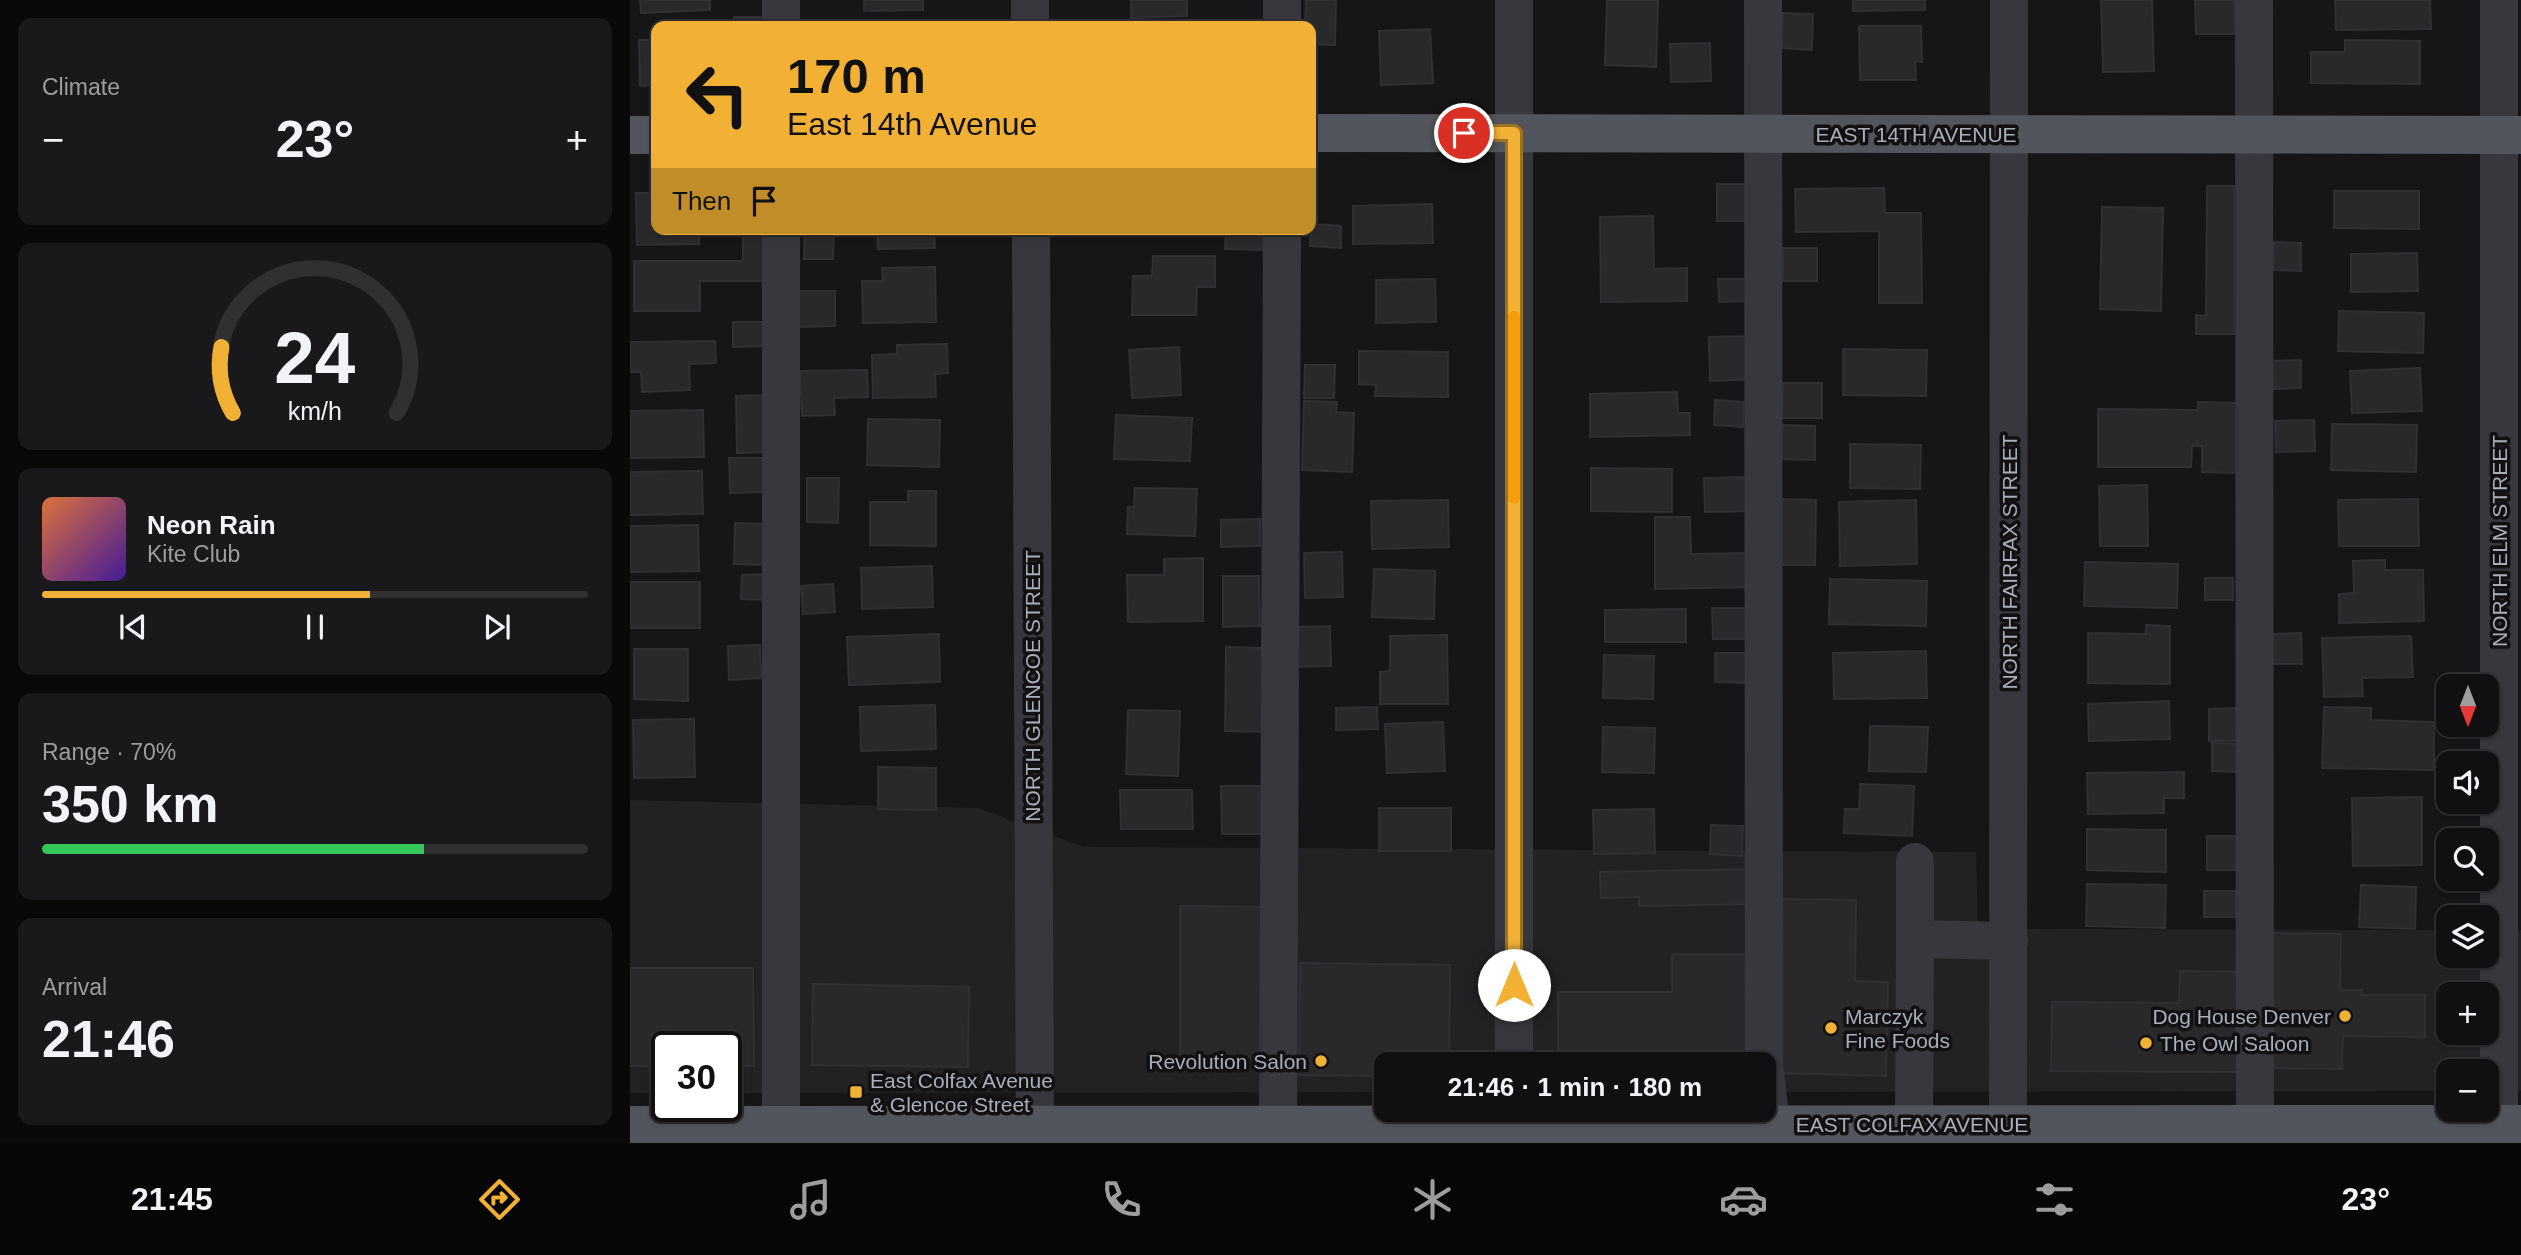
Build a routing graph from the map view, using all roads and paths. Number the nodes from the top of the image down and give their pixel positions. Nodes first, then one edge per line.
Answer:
1 (781, 0) edge
2 (1030, 0) edge
3 (1282, 0) edge
4 (1514, 0) edge
5 (1763, 0) edge
6 (2009, 0) edge
7 (2254, 0) edge
8 (2499, 0) edge
9 (781, 21) edge
10 (1030, 21) edge
11 (1282, 21) edge
12 (1316, 133) edge
13 (1514, 133) junction
14 (1763, 134) junction
15 (2009, 134) junction
16 (630, 135) edge
17 (651, 135) edge
18 (2253, 135) junction
19 (2510, 135) edge
20 (781, 235) edge
21 (1031, 235) edge
22 (1282, 235) edge
23 (1915, 862) dead end
24 (1915, 939) junction
25 (2009, 940) junction
26 (1514, 1052) edge
27 (1764, 1052) edge
28 (1374, 1122) edge
29 (1698, 1122) edge
30 (1771, 1124) joint
31 (1914, 1124) junction
32 (2008, 1124) junction
33 (2255, 1124) junction
34 (2510, 1124) edge
35 (630, 1125) edge
36 (781, 1125) junction
37 (1278, 1125) junction
38 (1034, 1134) edge

1 - 9 street
2 - 10 street
3 - 11 street
4 - 13 street
5 - 14 street
6 - 15 street, NORTH FAIRFAX STREET
7 - 18 street
8 - 19 street, NORTH ELM STREET
12 - 13 main road, EAST 14TH AVENUE
13 - 14 main road, EAST 14TH AVENUE
13 - 26 street
14 - 15 main road, EAST 14TH AVENUE
14 - 27 street
15 - 18 main road, EAST 14TH AVENUE
15 - 25 street, NORTH FAIRFAX STREET
16 - 17 main road
18 - 19 main road, EAST 14TH AVENUE
18 - 33 street
19 - 34 street, NORTH ELM STREET
20 - 36 street
21 - 38 street, NORTH GLENCOE STREET
22 - 37 street
23 - 24 street
24 - 25 street
24 - 31 street
25 - 32 street, NORTH FAIRFAX STREET
28 - 37 main road, EAST COLFAX AVENUE
29 - 30 main road, EAST COLFAX AVENUE
30 - 31 main road, EAST COLFAX AVENUE
31 - 32 main road, EAST COLFAX AVENUE
32 - 33 main road, EAST COLFAX AVENUE
33 - 34 main road, EAST COLFAX AVENUE
35 - 36 main road, EAST COLFAX AVENUE
36 - 38 main road, EAST COLFAX AVENUE
37 - 38 main road, EAST COLFAX AVENUE

